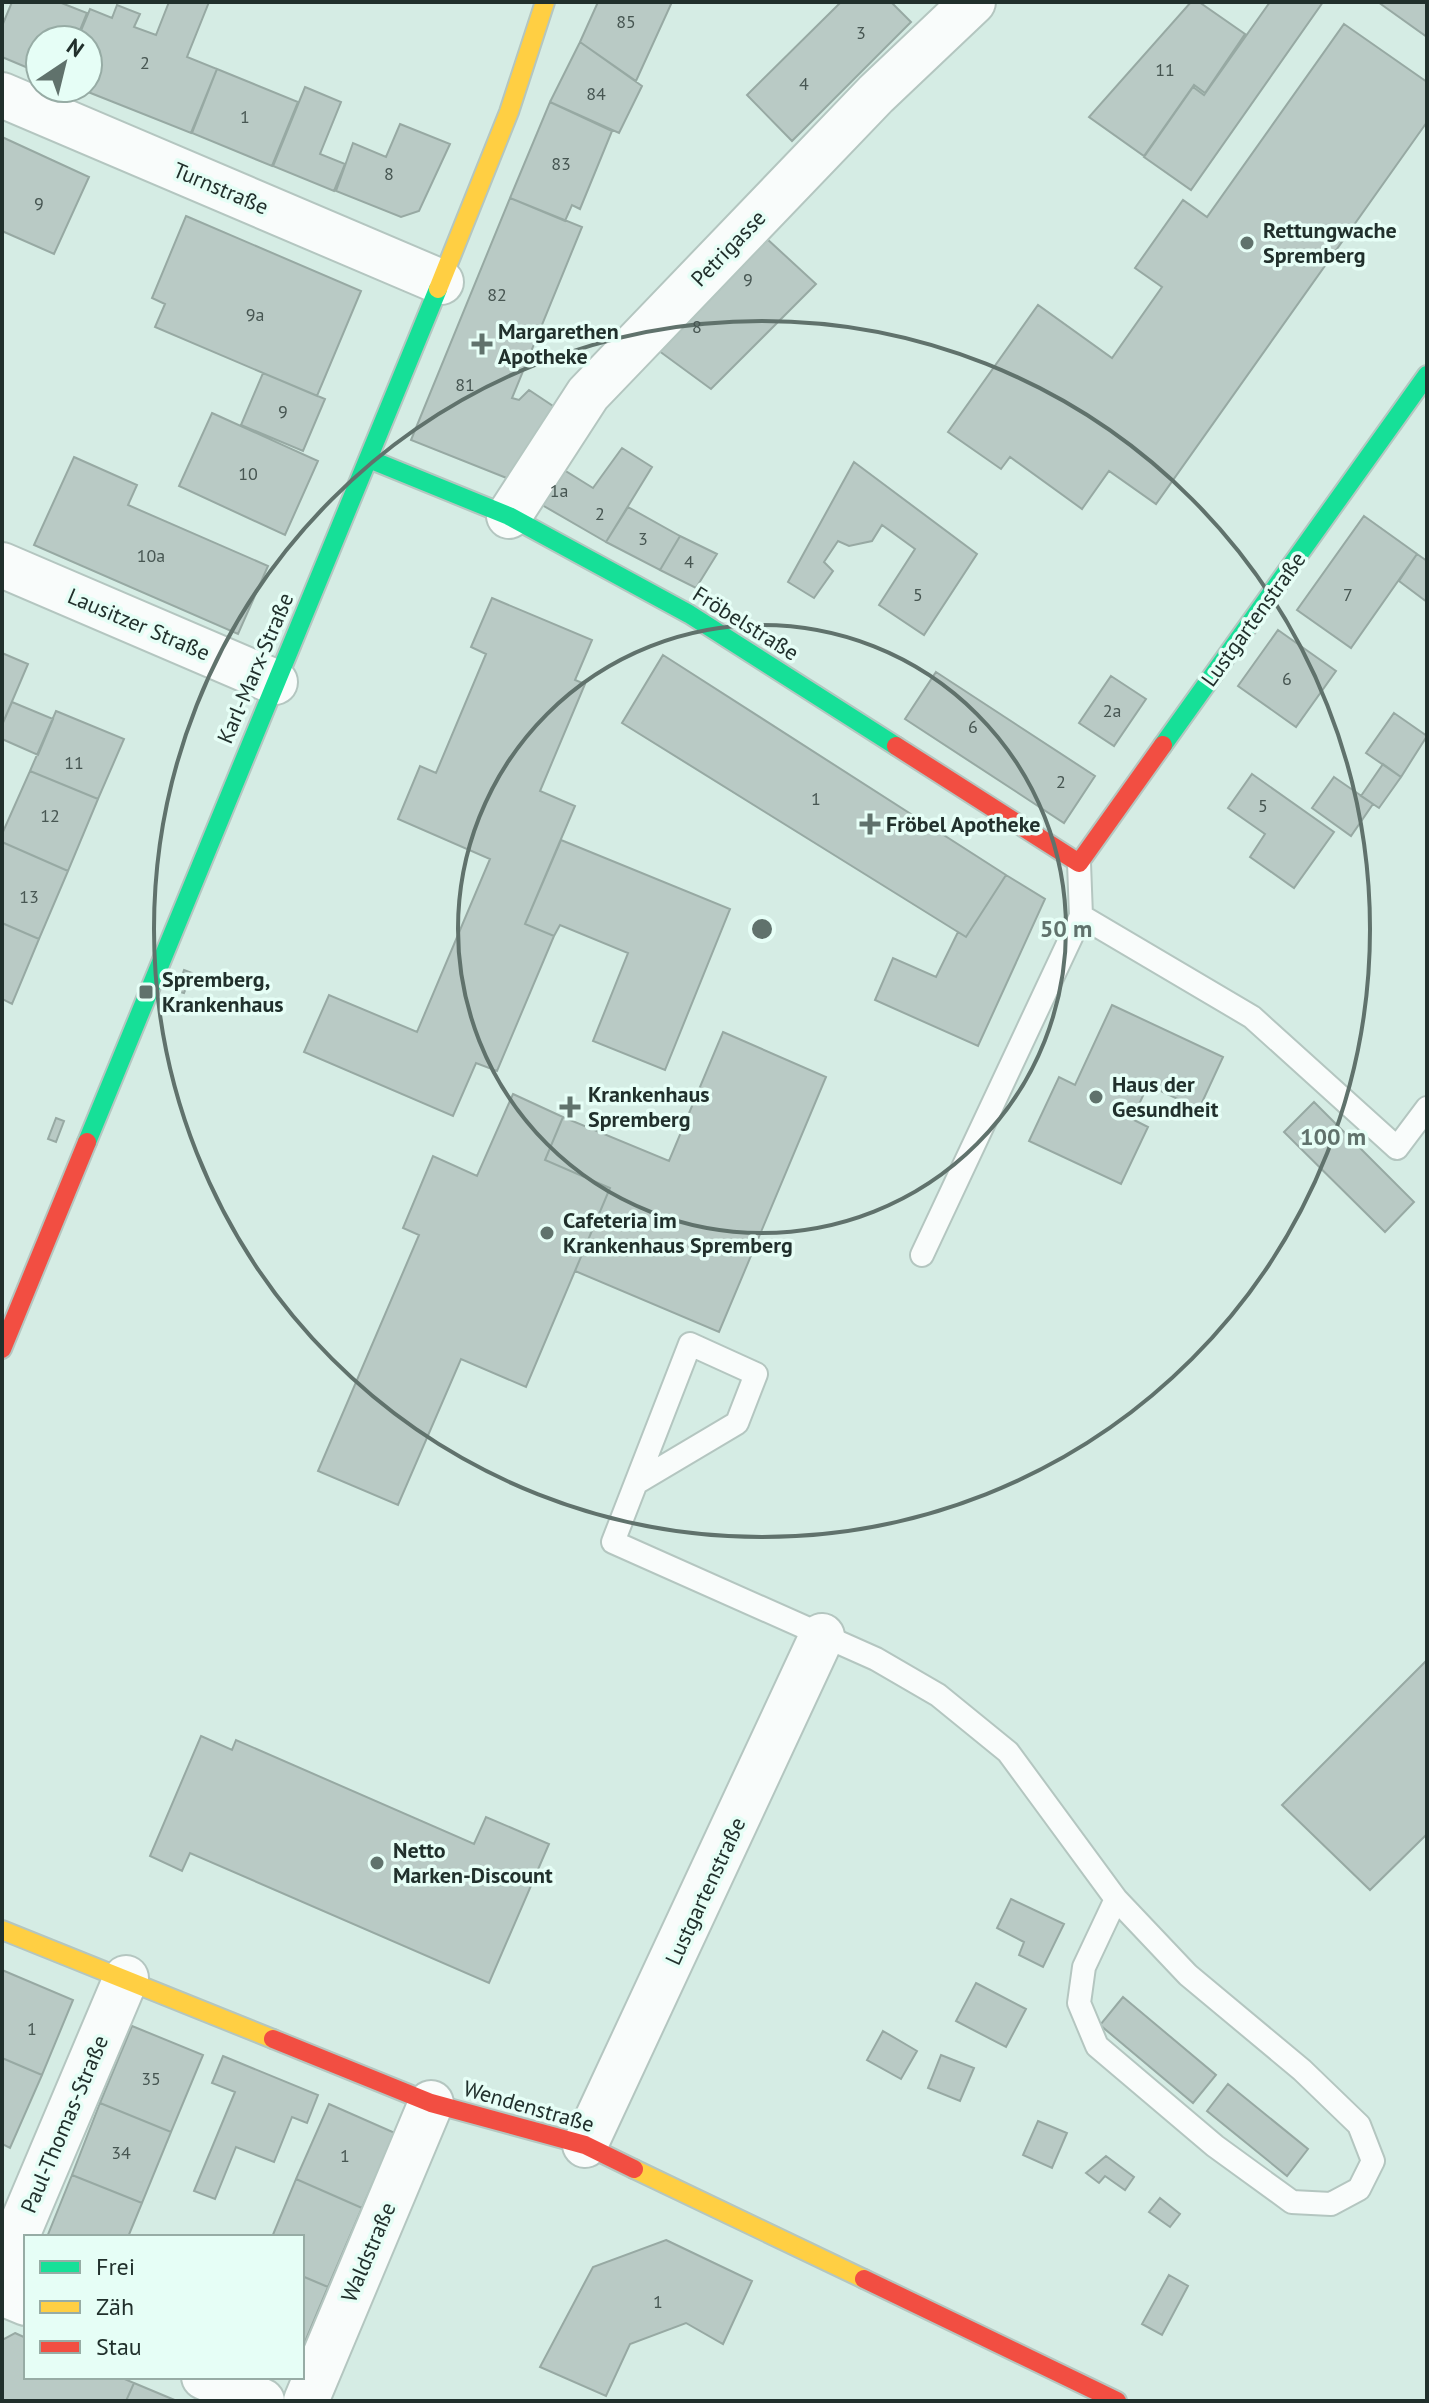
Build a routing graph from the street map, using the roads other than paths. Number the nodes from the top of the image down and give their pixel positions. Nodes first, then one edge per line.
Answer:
1 (545, 2) edge
2 (973, 2) edge
3 (2, 95) edge
4 (441, 282) junction
5 (1427, 375) edge
6 (369, 459) junction
7 (509, 516) junction
8 (2, 565) edge
9 (275, 682) junction
10 (1079, 863) junction
11 (1081, 916) junction
12 (1427, 1108) edge
13 (922, 1255) dead end
14 (2, 1349) edge
15 (636, 1483) junction
16 (822, 1636) junction
17 (1116, 1899) junction
18 (2, 1930) edge
19 (126, 1978) junction
20 (431, 2103) junction
21 (585, 2145) junction
22 (2, 2271) edge
23 (2, 2293) edge
24 (24, 2302) edge
25 (209, 2379) edge
26 (262, 2401) edge
27 (306, 2401) edge
28 (1117, 2401) edge

1 - 4 street, Karl-Marx-Straße
2 - 7 street, Petrigasse
3 - 4 street, Turnstraße
4 - 6 street, Karl-Marx-Straße
5 - 10 street, Lustgartenstraße
6 - 7 street, Fröbelstraße
6 - 9 street, Karl-Marx-Straße
7 - 10 street, Fröbelstraße
8 - 9 street, Lausitzer Straße
9 - 14 street, Karl-Marx-Straße
10 - 11 lane
11 - 12 lane
11 - 13 lane
15 - 15 lane
15 - 16 lane
16 - 17 lane
16 - 21 street, Lustgartenstraße
17 - 17 lane
18 - 19 street, Wendenstraße
19 - 20 street, Wendenstraße
19 - 22 street, Paul-Thomas-Straße
20 - 21 street, Wendenstraße
20 - 27 street, Waldstraße
21 - 28 street, Wendenstraße
23 - 24 street
25 - 26 street

